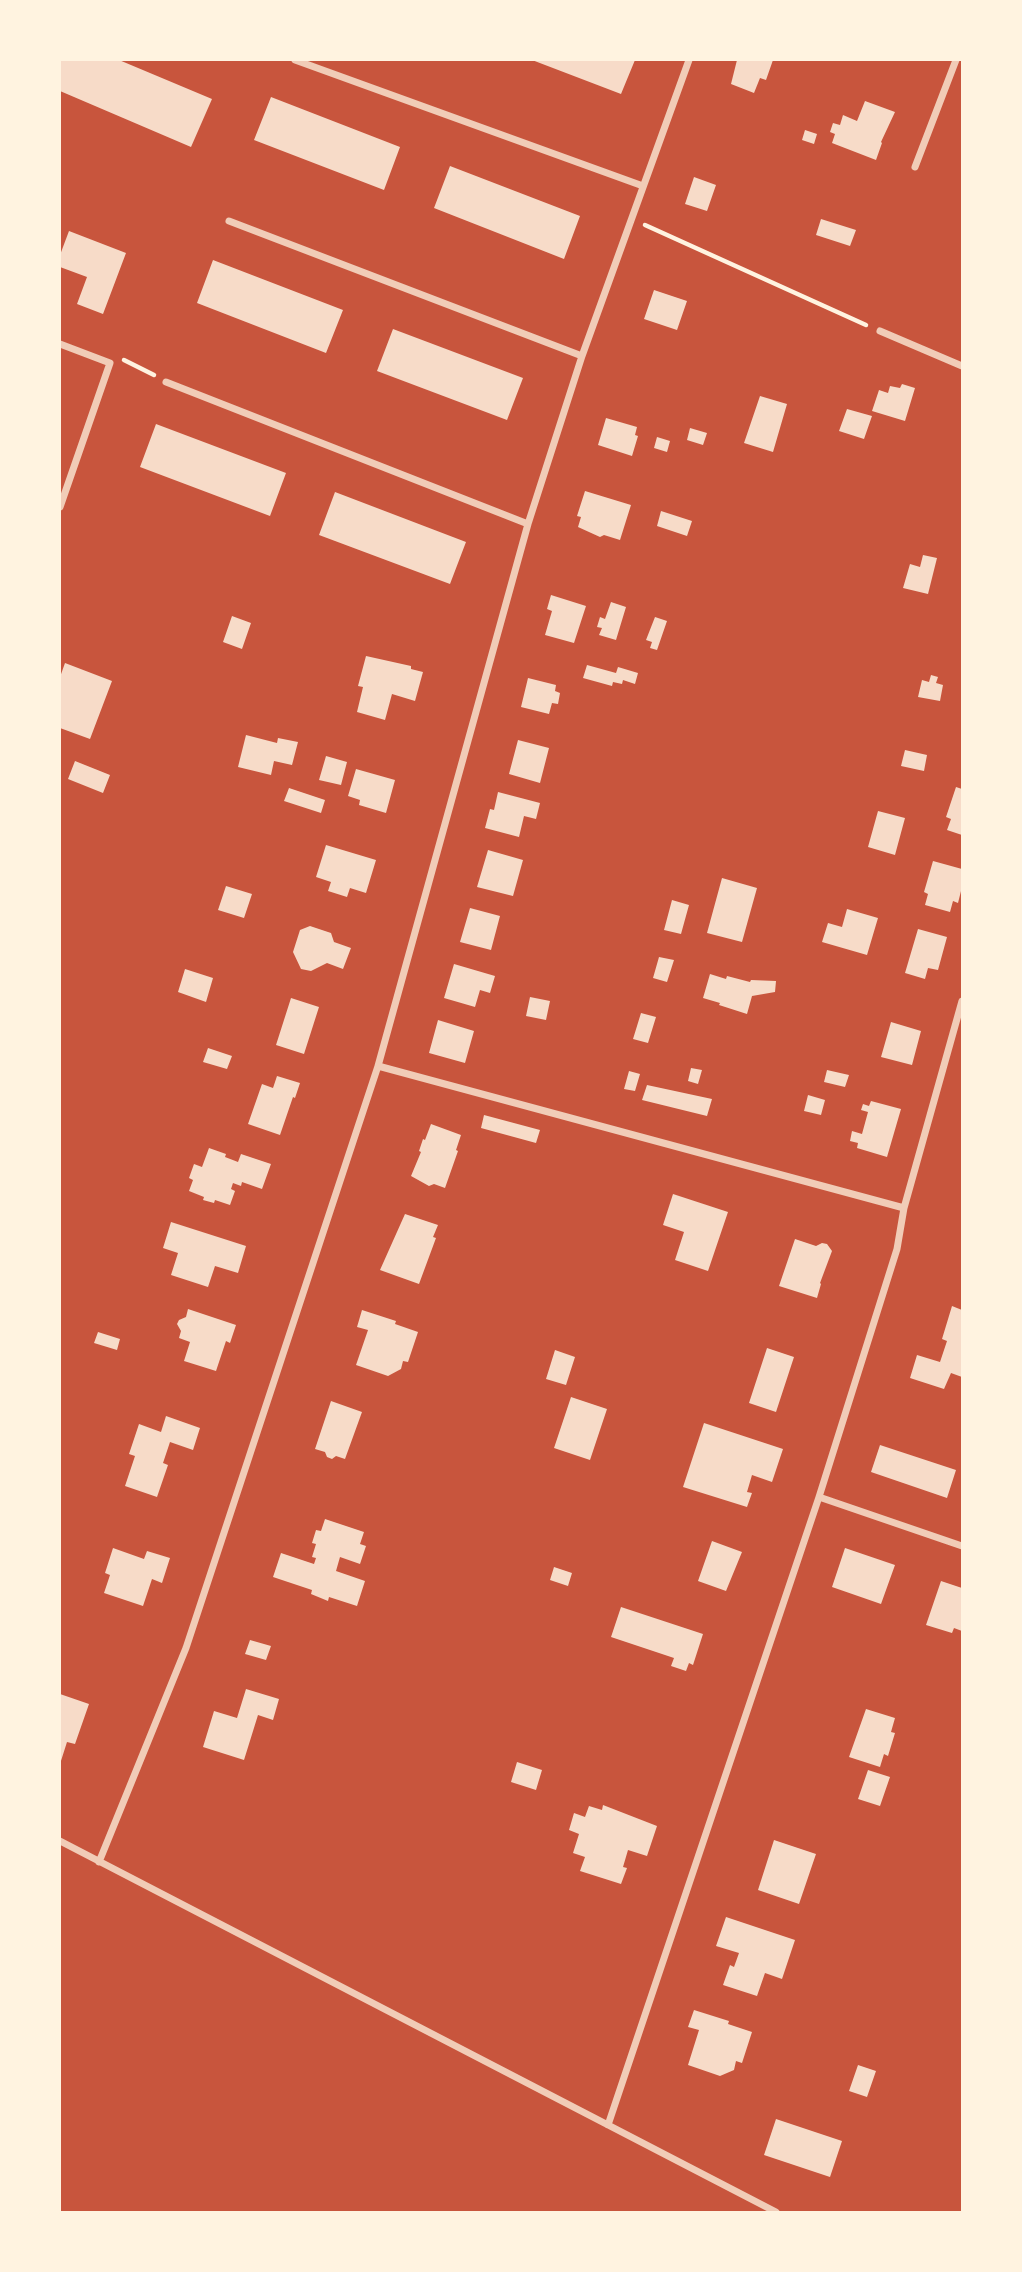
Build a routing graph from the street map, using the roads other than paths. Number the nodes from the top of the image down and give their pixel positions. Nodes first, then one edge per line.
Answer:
1 (295, 60) edge
2 (689, 60) edge
3 (956, 60) edge
4 (915, 167) dead end
5 (643, 186) junction
6 (229, 221) dead end
7 (880, 331) road end
8 (60, 344) edge
9 (582, 356) junction
10 (962, 366) edge
11 (166, 382) road end
12 (60, 507) edge
13 (528, 523) junction
14 (962, 1001) edge
15 (377, 1066) junction
16 (905, 1208) junction
17 (819, 1497) junction
18 (962, 1546) edge
19 (60, 1841) edge
20 (99, 1862) junction
21 (608, 2126) junction
22 (776, 2213) edge

1 - 5 street
2 - 5 street
3 - 4 street
5 - 9 street
6 - 9 street
7 - 10 street
8 - 12 street
9 - 13 street
11 - 13 street
13 - 15 street
14 - 16 street
15 - 16 street
15 - 20 street
16 - 17 street
17 - 18 street
17 - 21 street
19 - 20 street
20 - 21 street
21 - 22 street

